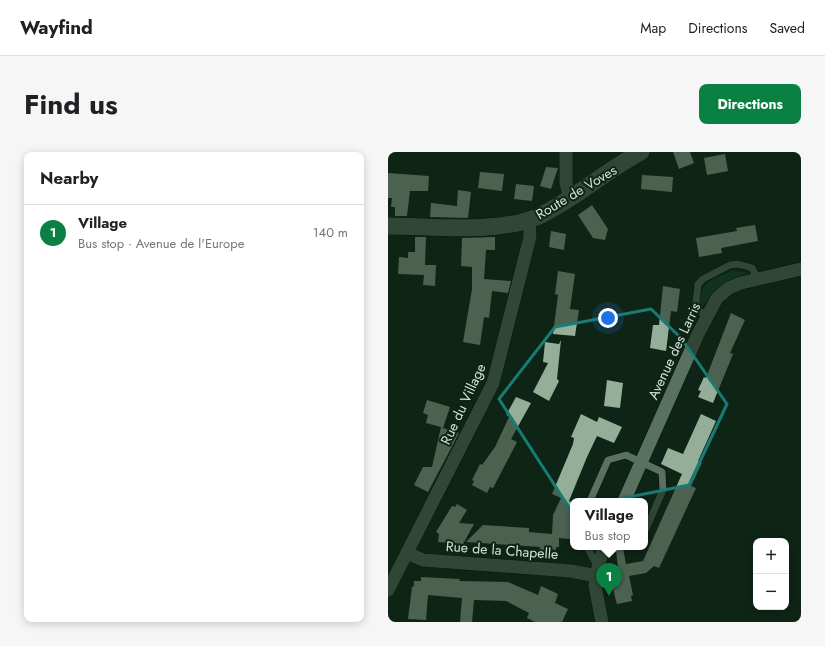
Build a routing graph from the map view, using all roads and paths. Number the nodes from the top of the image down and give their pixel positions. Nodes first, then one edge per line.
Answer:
1 (566, 152) edge
2 (640, 152) edge
3 (570, 199) junction
4 (529, 219) junction
5 (388, 226) edge
6 (801, 269) edge
7 (758, 279) junction
8 (707, 317) junction
9 (642, 462) junction
10 (591, 498) edge
11 (625, 498) edge
12 (648, 524) edge
13 (588, 550) edge
14 (603, 550) edge
15 (407, 553) junction
16 (597, 571) junction
17 (388, 590) edge
18 (602, 622) edge

1 - 3 street
2 - 3 street, Route de Voves
3 - 4 street, Route de Voves
4 - 5 street, Route de Voves
4 - 15 street, Rue du Village
6 - 7 street, Avenue des Larris
7 - 8 street, Avenue des Larris
7 - 8 lane
8 - 9 street, Avenue des Larris
9 - 10 lane
9 - 11 street, Avenue des Larris
9 - 12 lane
13 - 16 lane
14 - 16 street
15 - 16 street, Rue de la Chapelle
15 - 17 street, Rue du Village
16 - 18 street

